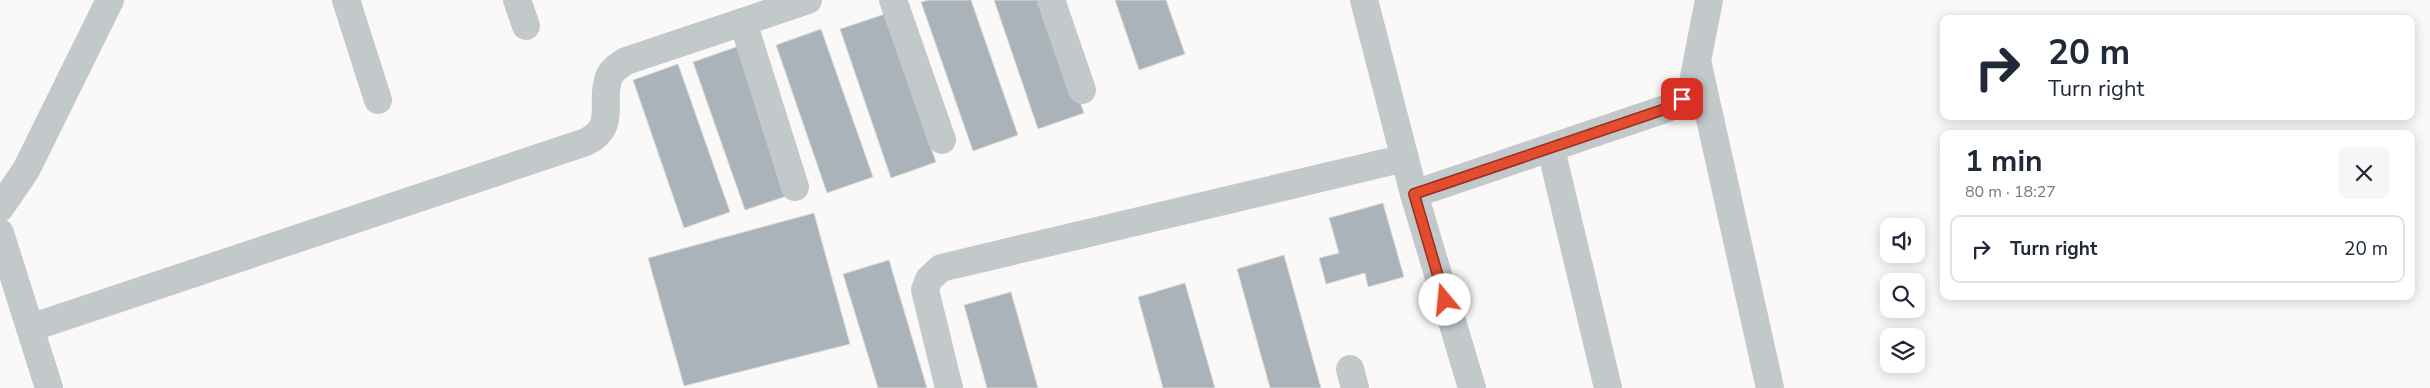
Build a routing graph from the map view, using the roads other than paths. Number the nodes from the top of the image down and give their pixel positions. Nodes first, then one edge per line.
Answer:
1 (110, 0) edge
2 (346, 0) edge
3 (517, 0) edge
4 (808, 0) edge
5 (893, 0) edge
6 (1051, 0) edge
7 (1364, 0) edge
8 (1709, 0) edge
9 (743, 22) junction
10 (526, 26) dead end
11 (1698, 63) junction
12 (1082, 90) dead end
13 (378, 100) dead end
14 (942, 140) dead end
15 (1551, 149) junction
16 (1404, 158) junction
17 (795, 187) dead end
18 (1414, 194) junction
19 (0, 208) edge
20 (0, 233) edge
21 (30, 328) junction
22 (49, 388) edge
23 (949, 388) edge
24 (1472, 388) edge
25 (1608, 388) edge
26 (1770, 388) edge

1 - 19 street
2 - 13 street
3 - 10 street
4 - 9 street
5 - 14 street
6 - 12 street
7 - 16 street
8 - 11 street
9 - 17 street
9 - 21 street
11 - 15 street
11 - 26 street
15 - 18 street
15 - 25 street
16 - 18 street
16 - 23 street
18 - 24 street
20 - 21 street
21 - 22 street

